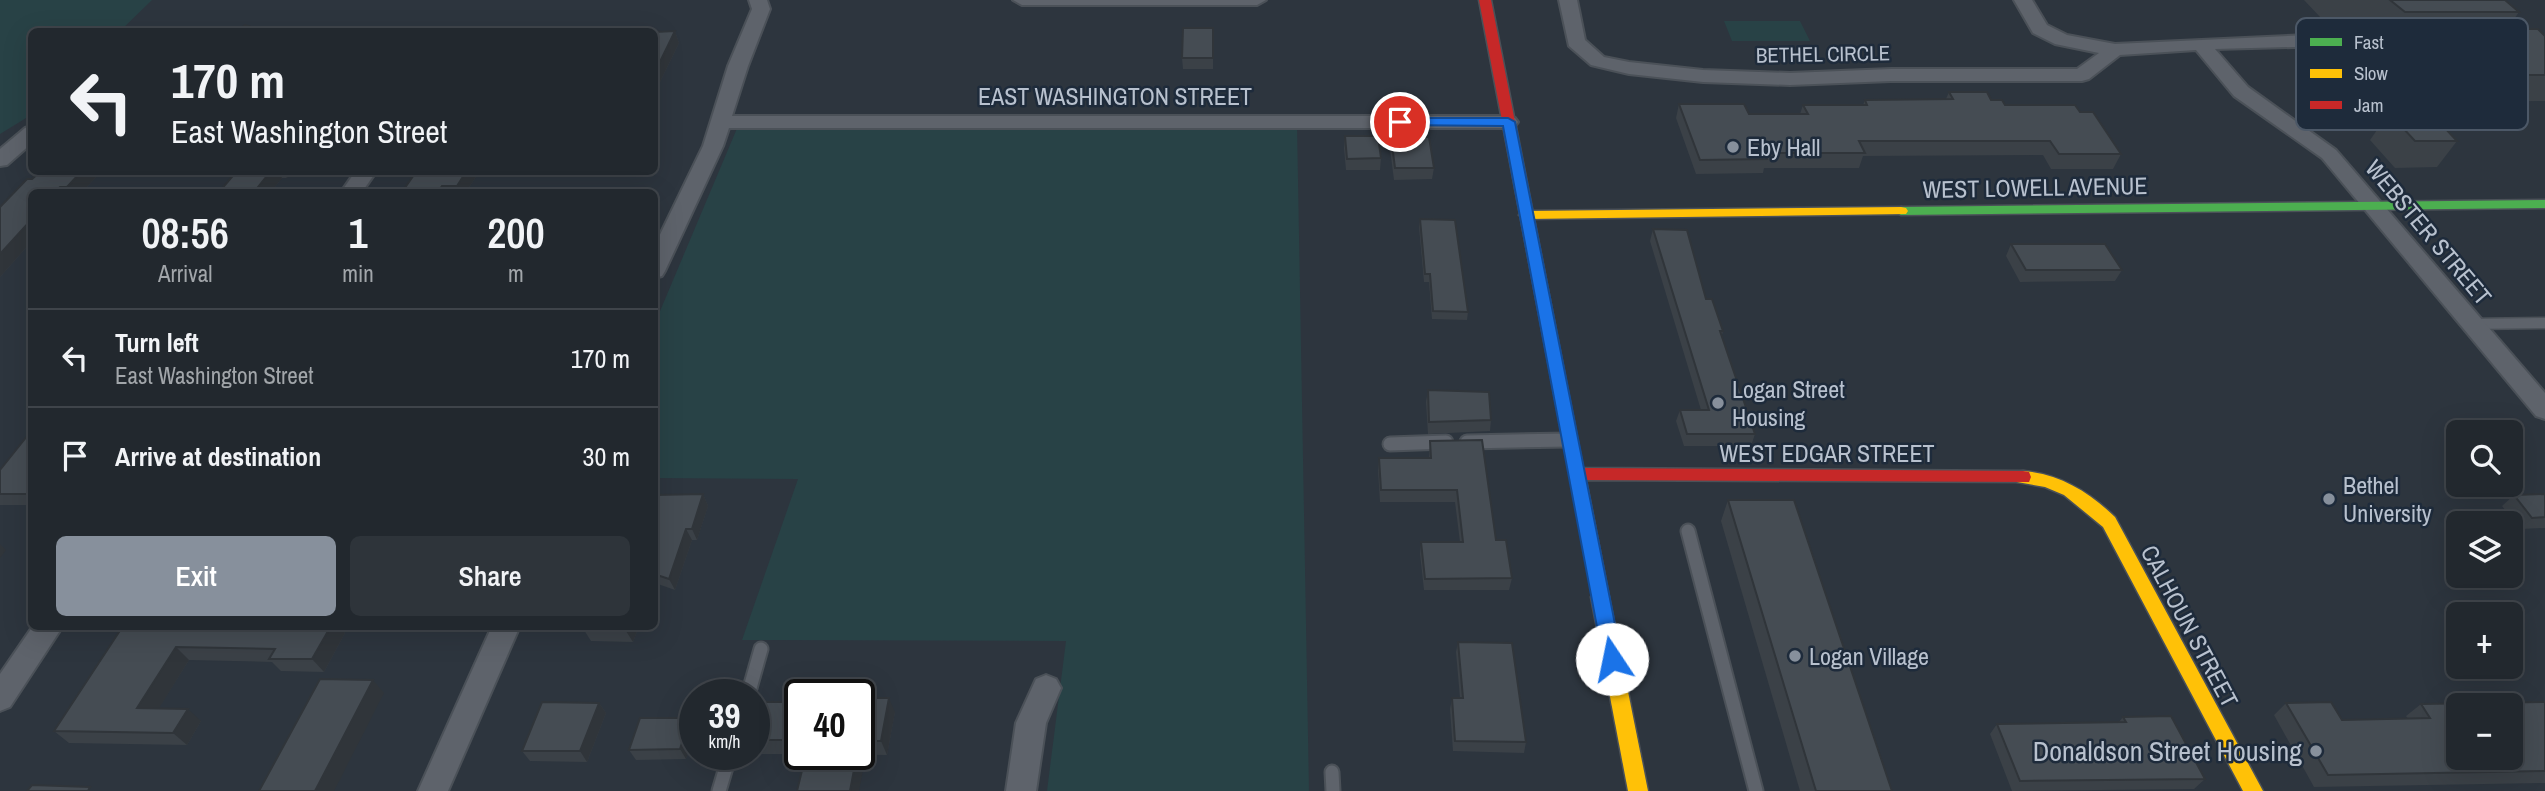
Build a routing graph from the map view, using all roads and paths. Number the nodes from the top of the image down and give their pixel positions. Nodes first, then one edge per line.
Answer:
1 (758, 0) edge
2 (1023, 0) edge
3 (1257, 0) edge
4 (1485, 0) edge
5 (1568, 0) edge
6 (2024, 0) edge
7 (2296, 41) edge
8 (2201, 44) junction
9 (2115, 50) junction
10 (722, 122) junction
11 (1508, 122) junction
12 (2296, 128) edge
13 (2298, 130) edge
14 (28, 136) edge
15 (0, 160) edge
16 (2545, 204) edge
17 (2373, 206) junction
18 (1526, 215) junction
19 (658, 262) edge
20 (2545, 323) edge
21 (2472, 324) junction
22 (2545, 410) edge
23 (1570, 440) junction
24 (1390, 444) dead end
25 (1577, 474) junction
26 (2075, 492) joint
27 (1688, 531) dead end
28 (46, 630) edge
29 (504, 630) edge
30 (761, 649) dead end
31 (753, 679) edge
32 (1046, 688) dead end
33 (0, 698) edge
34 (725, 770) edge
35 (1332, 772) dead end
36 (433, 791) edge
37 (719, 791) edge
38 (1021, 791) edge
39 (1333, 791) edge
40 (1638, 791) edge
41 (1756, 791) edge
42 (2253, 791) edge

1 - 10 street
2 - 3 street
4 - 11 street
5 - 9 street, BETHEL CIRCLE
6 - 9 street
7 - 8 street
8 - 9 street
8 - 12 street, WEBSTER STREET
10 - 11 street, EAST WASHINGTON STREET
10 - 19 street
11 - 18 street
13 - 17 street, WEBSTER STREET
14 - 15 street
16 - 17 street, WEST LOWELL AVENUE
17 - 18 street, WEST LOWELL AVENUE
17 - 21 street, WEBSTER STREET
18 - 23 street
20 - 21 lane
21 - 22 street, WEBSTER STREET
23 - 24 lane
23 - 25 street
25 - 26 street, WEST EDGAR STREET
25 - 40 street
26 - 42 street, CALHOUN STREET
27 - 41 lane
28 - 33 street
29 - 36 street
30 - 31 lane
32 - 38 street
34 - 37 lane
35 - 39 lane

